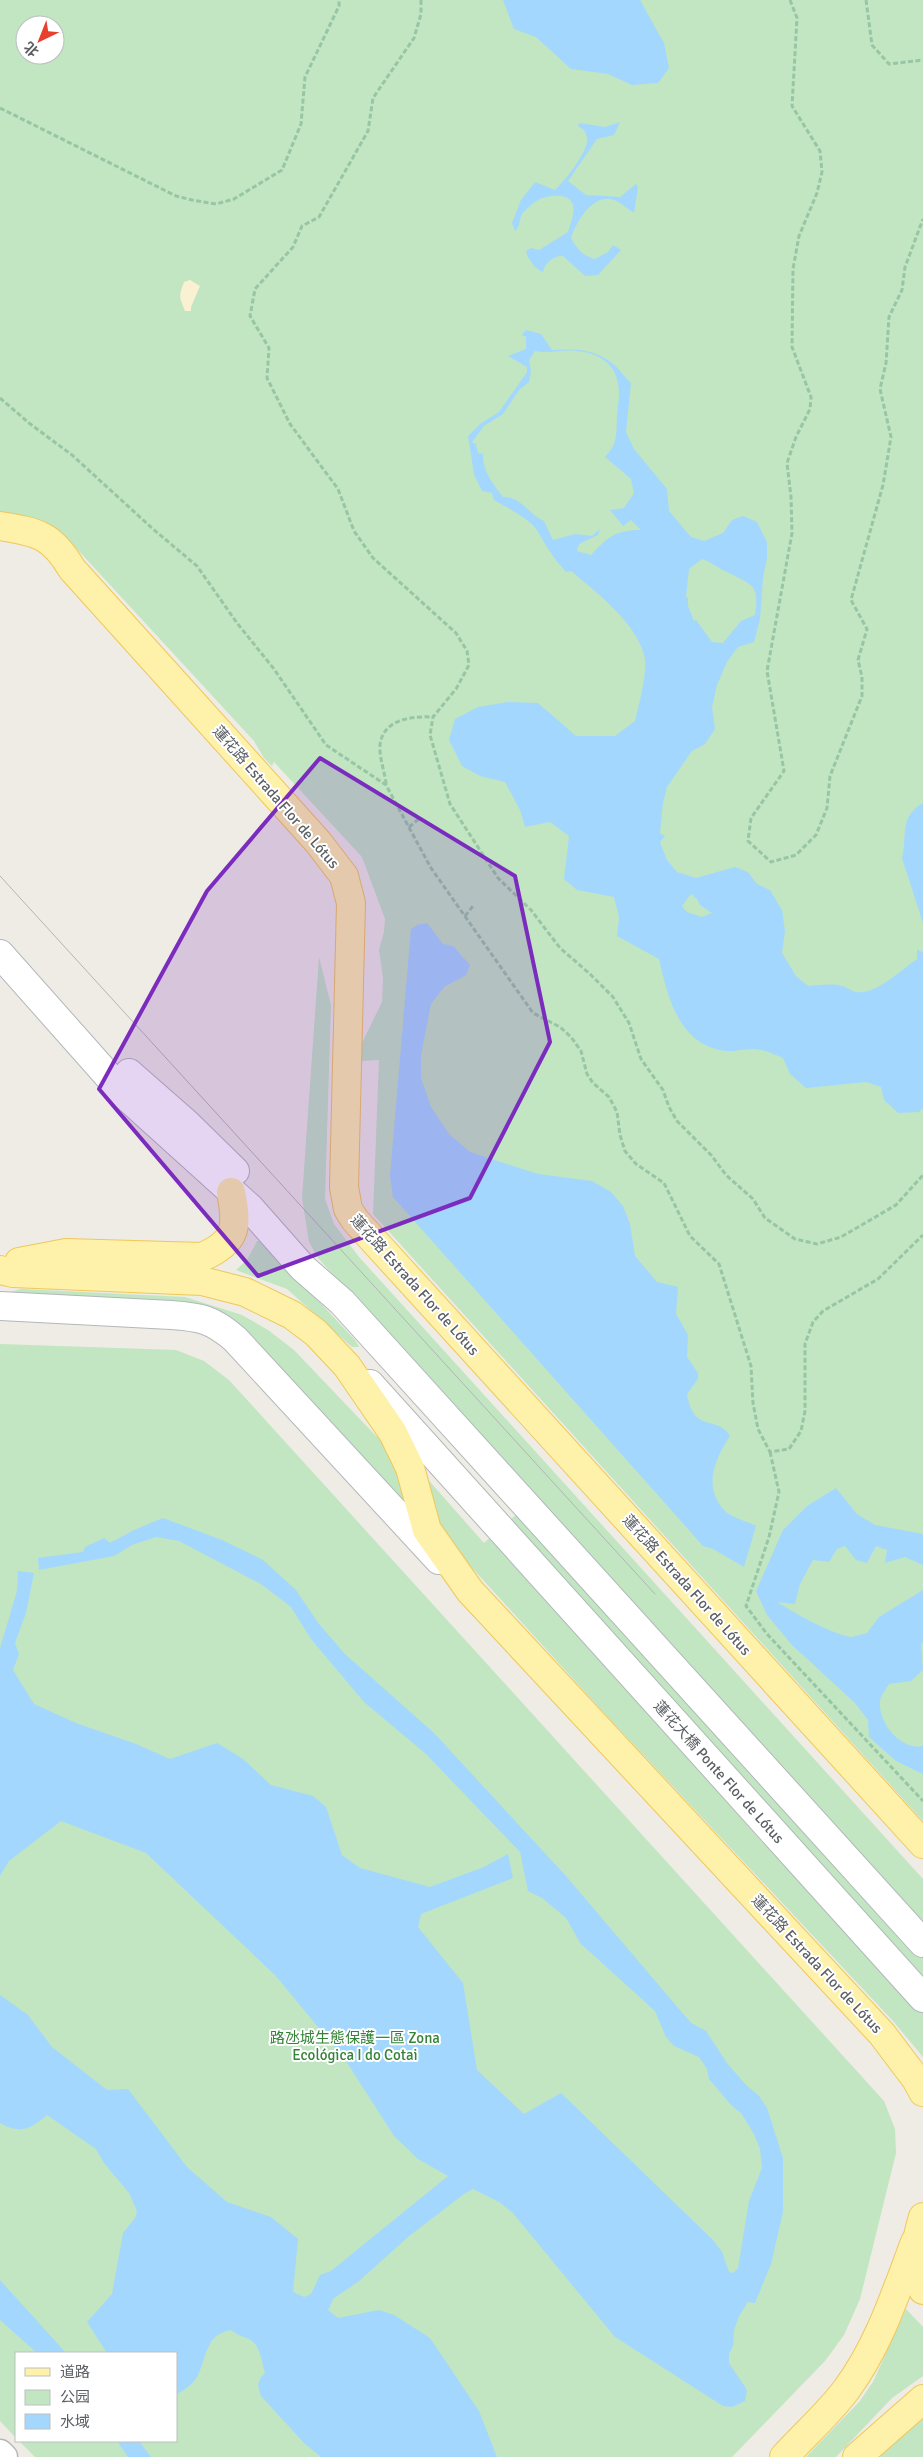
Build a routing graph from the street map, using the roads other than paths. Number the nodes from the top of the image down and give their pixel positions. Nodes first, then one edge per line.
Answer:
1 (0, 526) edge
2 (0, 954) edge
3 (55, 1015) junction
4 (241, 1200) junction
5 (3, 1272) edge
6 (202, 1281) junction
7 (342, 1302) junction
8 (0, 1306) edge
9 (347, 1366) junction
10 (470, 1591) junction
11 (923, 1844) edge
12 (923, 1943) edge
13 (923, 1998) edge
14 (923, 2092) edge
15 (919, 2229) edge
16 (923, 2290) edge
17 (923, 2400) edge
18 (0, 2453) edge
19 (4, 2457) edge
20 (784, 2457) edge
21 (857, 2457) edge

1 - 11 main road, 蓮花路 Estrada Flor de Lótus
2 - 3 main road
3 - 4 main road
3 - 7 main road
4 - 5 main road
4 - 6 main road
4 - 7 main road
5 - 6 main road
6 - 9 main road
7 - 12 main road
8 - 10 main road, 蓮花路 Estrada Flor de Lótus
9 - 10 main road
9 - 13 main road, 蓮花大橋 Ponte Flor de Lótus
10 - 14 main road, 蓮花路 Estrada Flor de Lótus
15 - 16 main road
15 - 20 main road
17 - 21 main road
18 - 19 street

